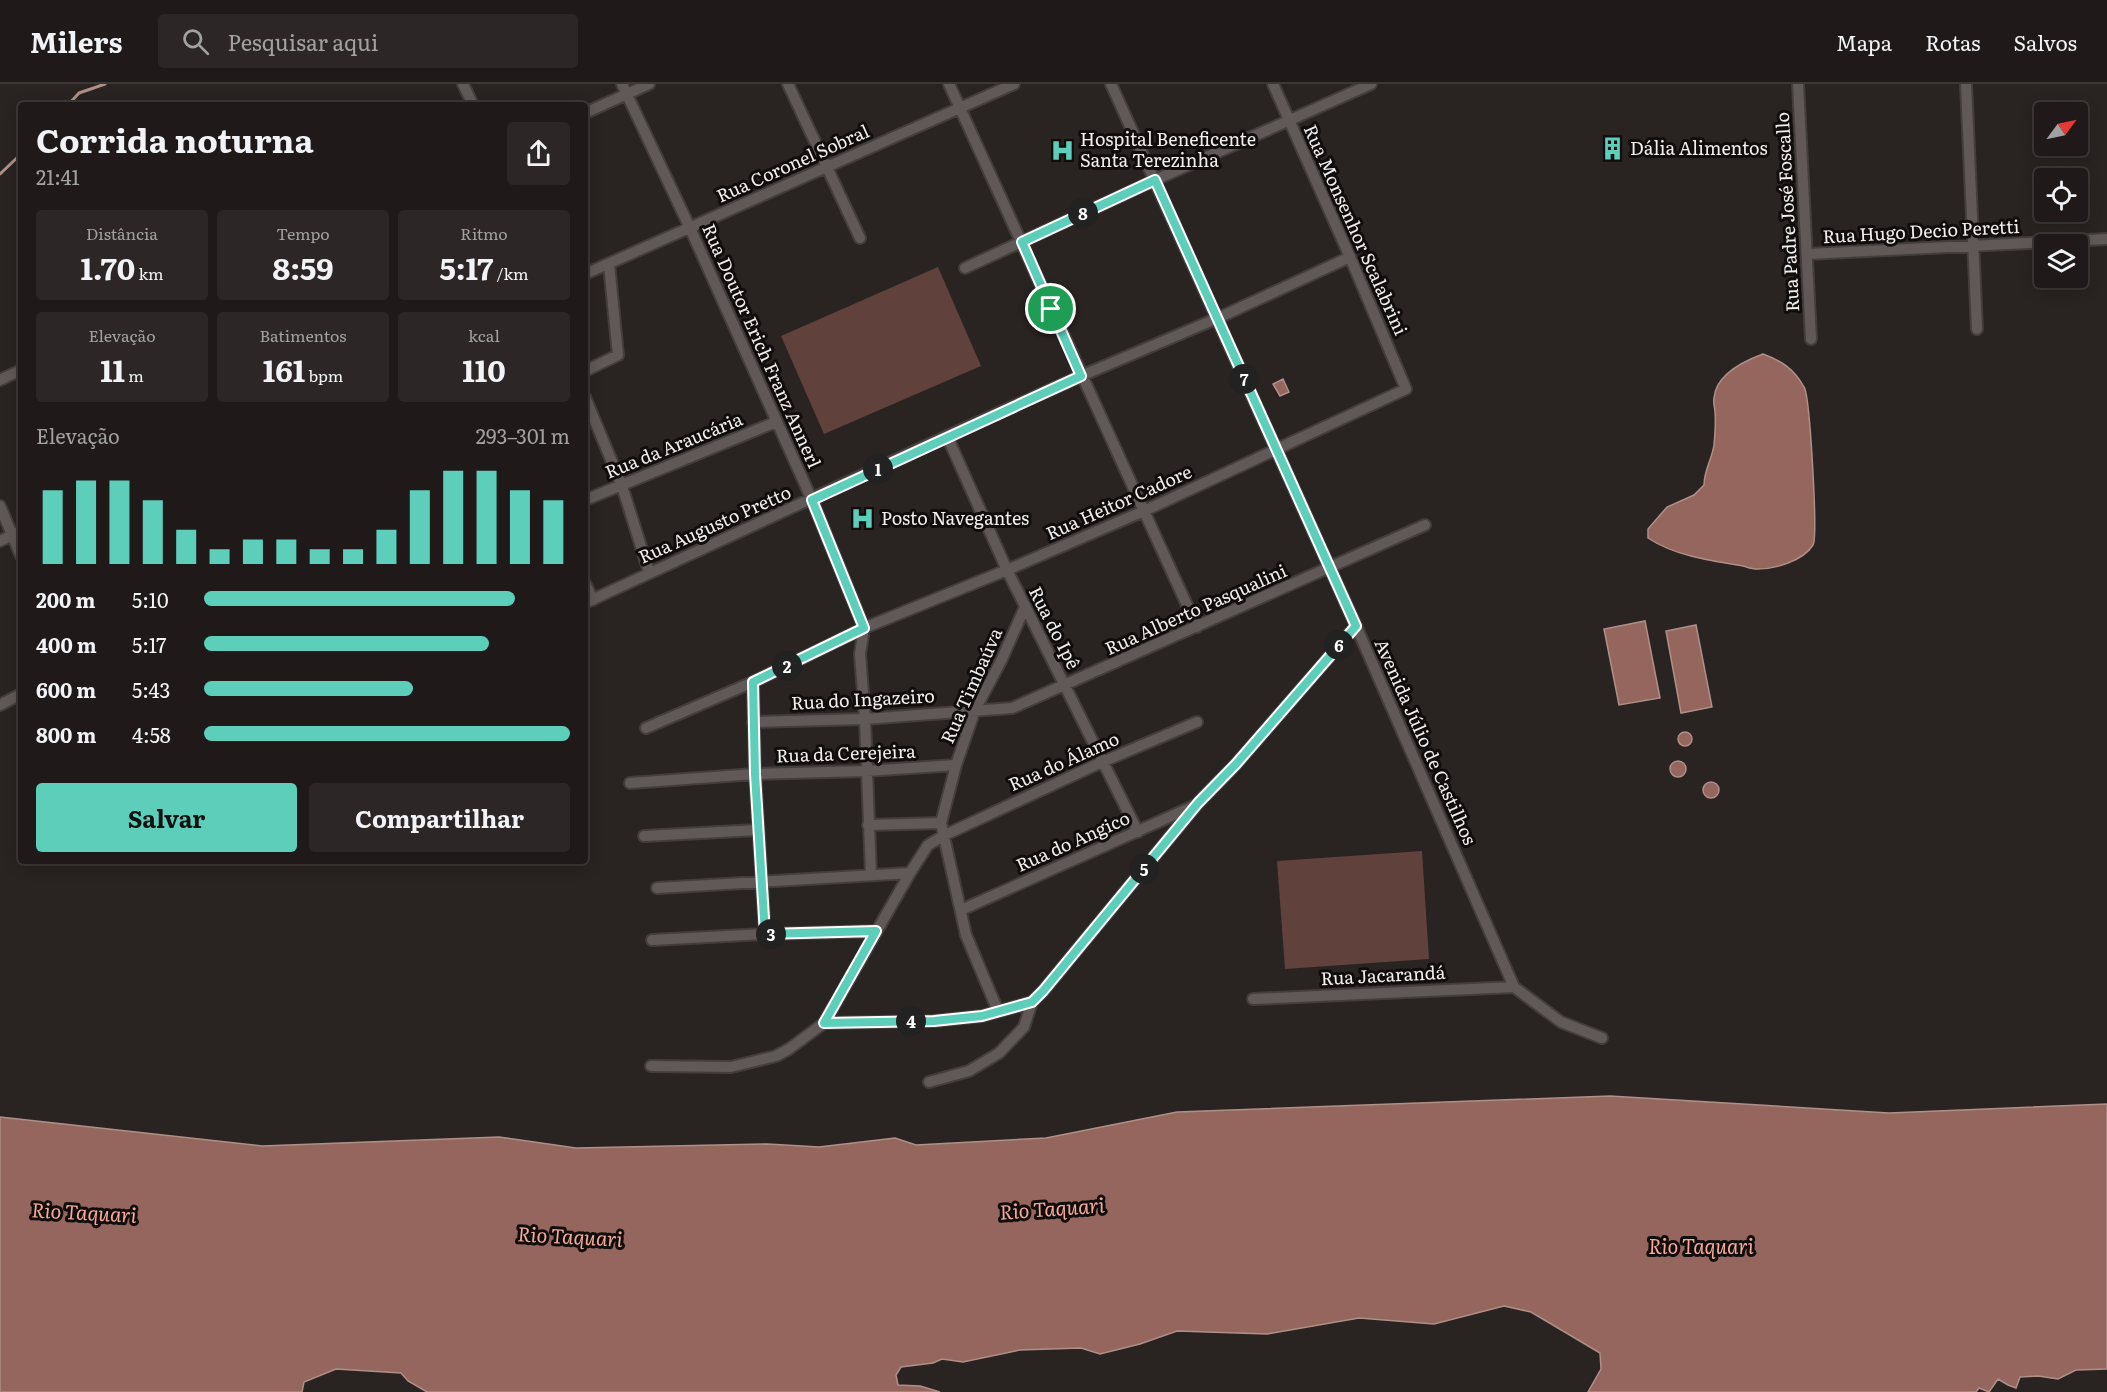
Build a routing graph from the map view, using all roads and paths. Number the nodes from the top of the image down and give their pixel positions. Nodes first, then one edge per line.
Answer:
1 (463, 84) edge
2 (649, 84) edge
3 (788, 84) edge
4 (949, 84) edge
5 (1014, 84) edge
6 (1111, 84) edge
7 (1272, 84) edge
8 (1371, 84) edge
9 (1798, 84) edge
10 (1966, 84) edge
11 (624, 89) edge
12 (472, 102) edge
13 (960, 108) junction
14 (588, 111) edge
15 (1289, 121) junction
16 (828, 167) junction
17 (1155, 180) junction
18 (690, 228) junction
19 (860, 238) dead end
20 (2107, 239) edge
21 (1022, 242) junction
22 (1973, 245) junction
23 (1808, 254) junction
24 (1350, 257) junction
25 (609, 264) junction
26 (965, 268) dead end
27 (588, 273) edge
28 (1218, 318) junction
29 (1977, 328) dead end
30 (1811, 339) dead end
31 (588, 369) edge
32 (18, 371) edge
33 (1081, 376) junction
34 (0, 380) edge
35 (1406, 389) joint
36 (588, 404) edge
37 (776, 422) junction
38 (946, 436) junction
39 (1276, 450) junction
40 (622, 486) junction
41 (588, 500) edge
42 (812, 500) junction
43 (0, 506) edge
44 (1143, 511) junction
45 (1425, 525) dead end
46 (16, 533) edge
47 (0, 541) edge
48 (1330, 569) junction
49 (1006, 570) junction
50 (649, 572) junction
51 (589, 601) edge
52 (1024, 607) junction
53 (1356, 626) junction
54 (1197, 627) junction
55 (864, 628) junction
56 (753, 682) junction
57 (1065, 685) junction
58 (18, 696) edge
59 (0, 705) edge
60 (975, 710) junction
61 (865, 718) junction
62 (753, 722) junction
63 (1197, 722) dead end
64 (646, 728) dead end
65 (1102, 762) junction
66 (956, 765) junction
67 (866, 771) junction
68 (755, 774) junction
69 (630, 783) dead end
70 (1198, 803) junction
71 (941, 823) junction
72 (868, 825) junction
73 (758, 830) junction
74 (1138, 832) junction
75 (945, 835) junction
76 (644, 836) dead end
77 (910, 873) junction
78 (871, 875) junction
79 (762, 881) junction
80 (657, 888) dead end
81 (961, 910) junction
82 (876, 931) junction
83 (765, 934) junction
84 (652, 940) dead end
85 (1514, 987) junction
86 (1252, 999) dead end
87 (1032, 1002) junction
88 (998, 1011) junction
89 (824, 1023) junction
90 (1602, 1038) dead end
91 (651, 1066) dead end
92 (929, 1082) dead end

1 - 12 street
2 - 11 street
3 - 16 street
4 - 13 street
5 - 13 street, Rua Coronel Sobral
6 - 17 street, Avenida Júlio de Castilhos
7 - 15 street, Rua Monsenhor Scalabrini
8 - 15 street
9 - 23 street, Rua Padre José Foscallo
10 - 22 street
11 - 14 street
11 - 18 street, Rua Doutor Erich Franz Annerl
13 - 16 street, Rua Coronel Sobral
13 - 21 street
15 - 17 street
15 - 24 street, Rua Monsenhor Scalabrini
16 - 18 street, Rua Coronel Sobral
16 - 19 street
17 - 21 street
17 - 28 street, Avenida Júlio de Castilhos
18 - 25 street, Rua Coronel Sobral
18 - 37 street, Rua Doutor Erich Franz Annerl
20 - 22 street, Rua Hugo Decio Peretti
21 - 26 street
21 - 33 street
22 - 23 street, Rua Hugo Decio Peretti
22 - 29 street
23 - 30 street, Rua Padre José Foscallo
24 - 28 street, Rua Augusto Pretto
24 - 35 street, Rua Monsenhor Scalabrini
25 - 27 street, Rua Coronel Sobral
25 - 31 street
28 - 33 street, Rua Augusto Pretto
28 - 39 street, Avenida Júlio de Castilhos
32 - 34 street
33 - 38 street, Rua Augusto Pretto
33 - 44 street
35 - 39 street, Rua Heitor Cadore
36 - 40 street
37 - 40 street, Rua da Araucária
37 - 42 street, Rua Doutor Erich Franz Annerl
38 - 42 street, Rua Augusto Pretto
38 - 49 street, Rua do Ipê
39 - 44 street, Rua Heitor Cadore
39 - 48 street, Avenida Júlio de Castilhos
40 - 41 street, Rua da Araucária
40 - 50 street
42 - 50 street, Rua Augusto Pretto
42 - 55 street, Rua Doutor Erich Franz Annerl
43 - 46 street
44 - 49 street, Rua Heitor Cadore
44 - 54 street
45 - 48 street, Rua Alberto Pasqualini
46 - 47 street
48 - 53 street, Avenida Júlio de Castilhos
48 - 54 street, Rua Alberto Pasqualini
49 - 52 street, Rua do Ipê
49 - 55 street, Rua Heitor Cadore
50 - 51 street, Rua Augusto Pretto
52 - 57 street, Rua do Ipê
52 - 60 street, Rua Timbaúva
53 - 70 street
53 - 85 street, Avenida Júlio de Castilhos
54 - 57 street, Rua Alberto Pasqualini
55 - 56 street, Rua Heitor Cadore
55 - 61 street, Rua Doutor Erich Franz Annerl
56 - 62 street
56 - 64 street, Rua Heitor Cadore
57 - 60 street, Rua Alberto Pasqualini
57 - 65 street, Rua do Ipê
58 - 59 street
60 - 61 street, Rua do Ingazeiro
60 - 66 street, Rua Timbaúva
61 - 62 street, Rua do Ingazeiro
61 - 67 street, Rua Doutor Erich Franz Annerl
62 - 68 street
63 - 65 street, Rua do Álamo
65 - 74 street, Rua do Ipê
65 - 75 street, Rua do Álamo
66 - 67 street, Rua da Cerejeira
66 - 71 street, Rua Timbaúva
67 - 68 street, Rua da Cerejeira
67 - 72 street, Rua Doutor Erich Franz Annerl
68 - 69 street, Rua da Cerejeira
68 - 73 street
70 - 74 street, Rua do Angico
70 - 87 street
71 - 72 street
71 - 75 street
72 - 78 street, Rua Doutor Erich Franz Annerl
73 - 76 street
73 - 79 street
74 - 81 street, Rua do Angico
75 - 77 street
75 - 81 street
77 - 78 street
77 - 82 street
78 - 79 street
79 - 80 street
79 - 83 street
81 - 88 street
82 - 83 street
82 - 89 street
83 - 84 street
85 - 86 street, Rua Jacarandá
85 - 90 street
87 - 88 street
87 - 92 street
88 - 89 street
89 - 91 street

